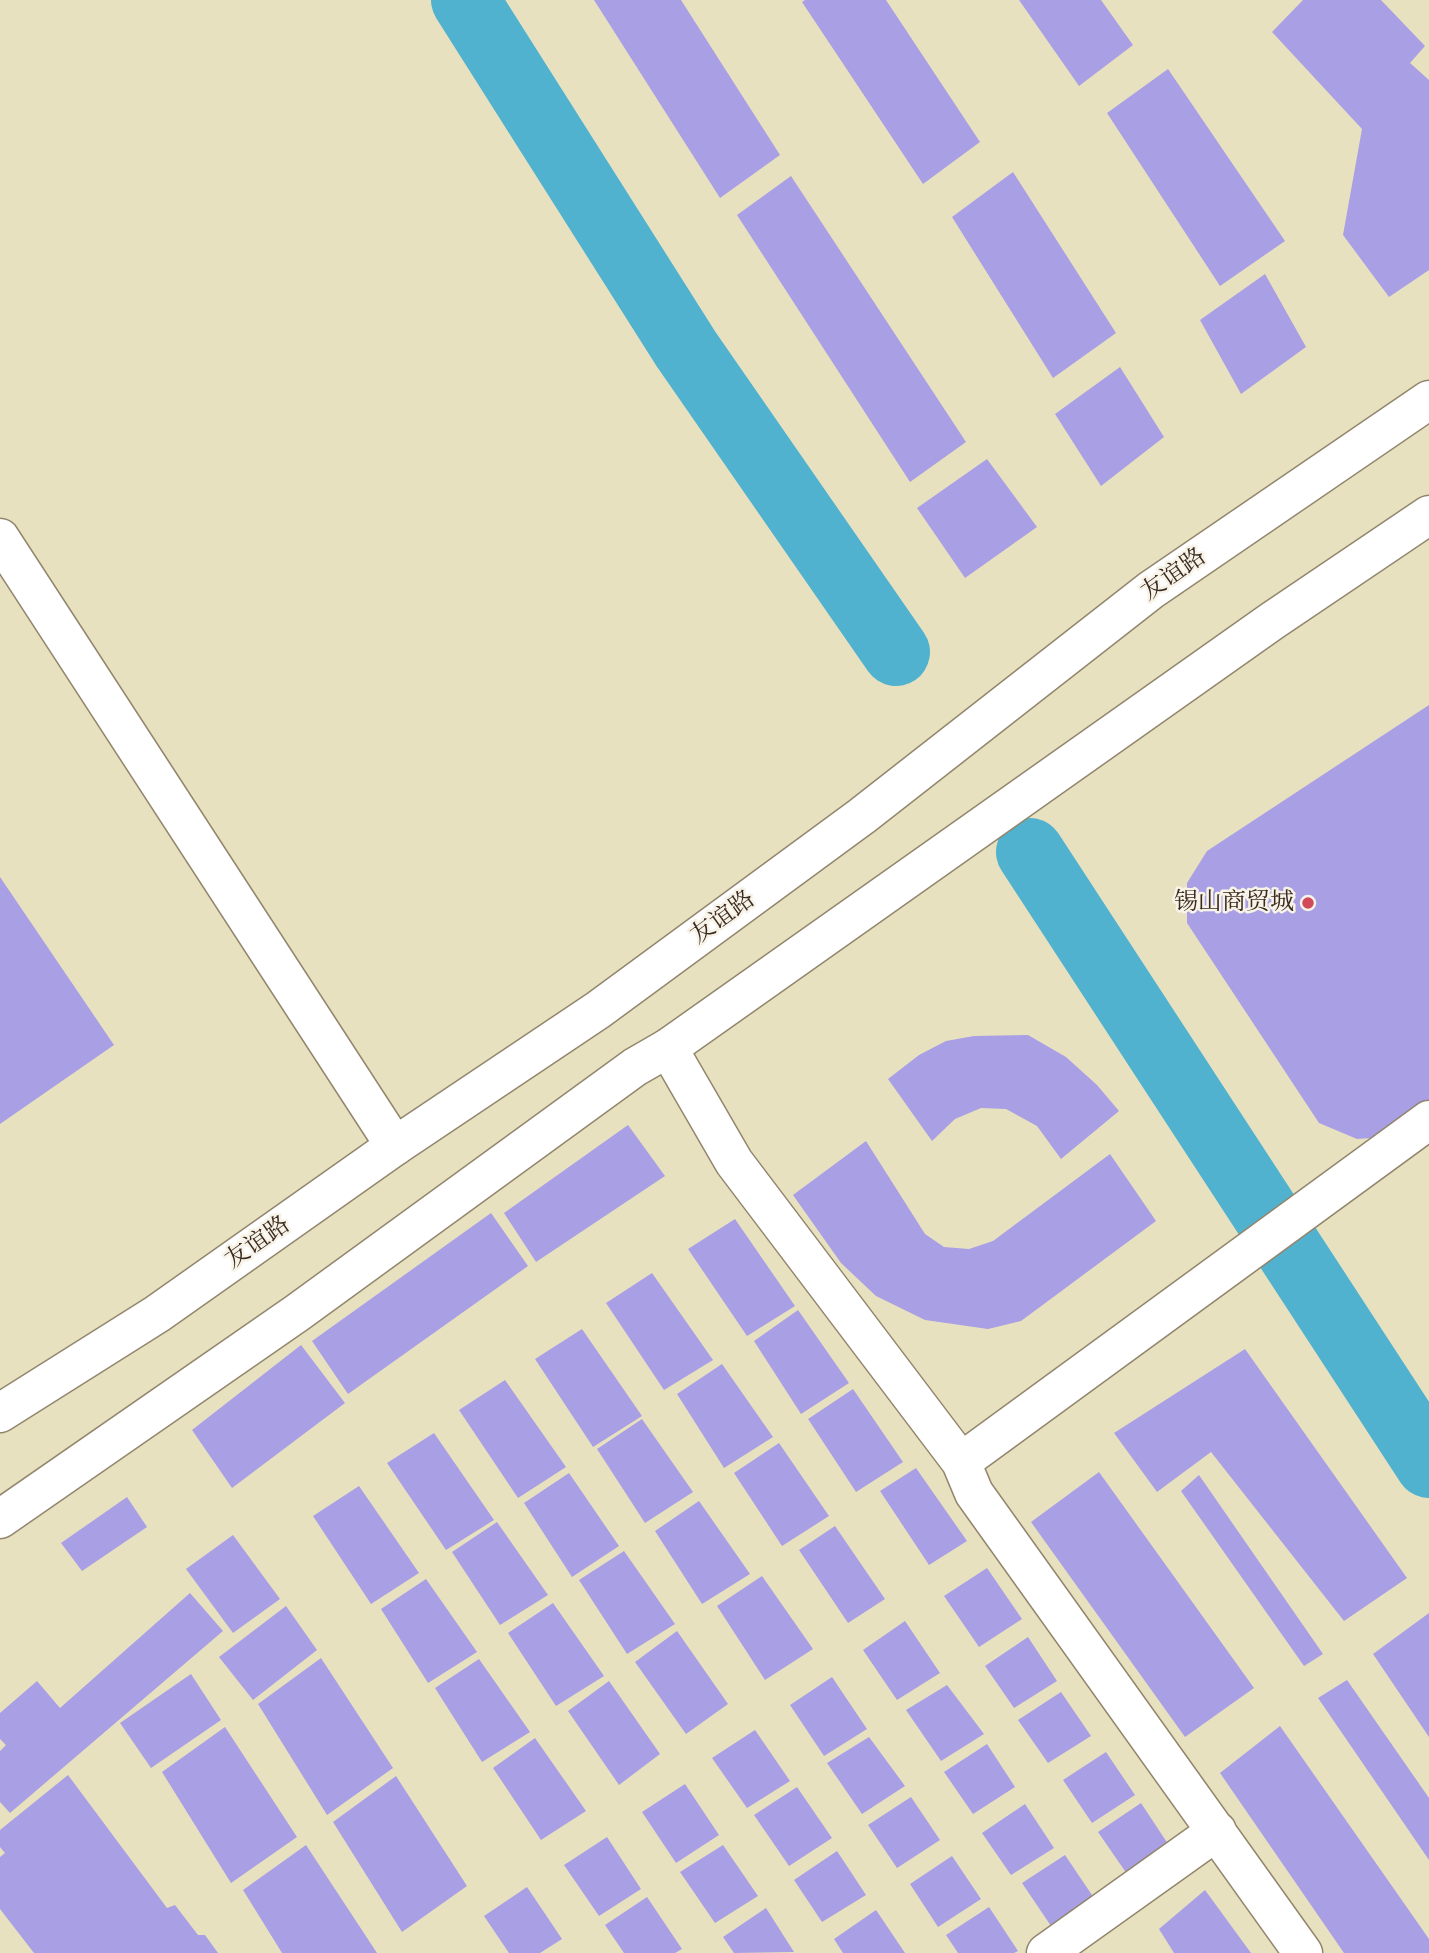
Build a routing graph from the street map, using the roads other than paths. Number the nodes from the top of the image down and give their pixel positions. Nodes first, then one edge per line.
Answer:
1 (1429, 400) edge
2 (1429, 515) edge
3 (0, 538) edge
4 (668, 1048) junction
5 (1429, 1120) edge
6 (395, 1146) junction
7 (0, 1413) edge
8 (961, 1462) junction
9 (0, 1518) edge
10 (1217, 1831) junction
11 (1046, 1953) edge
12 (1303, 1953) edge

1 - 6 main road, 友谊路
2 - 4 main road
3 - 6 main road
4 - 8 main road
4 - 9 main road
5 - 8 main road
6 - 7 main road, 友谊路
8 - 10 main road
10 - 11 main road
10 - 12 main road

